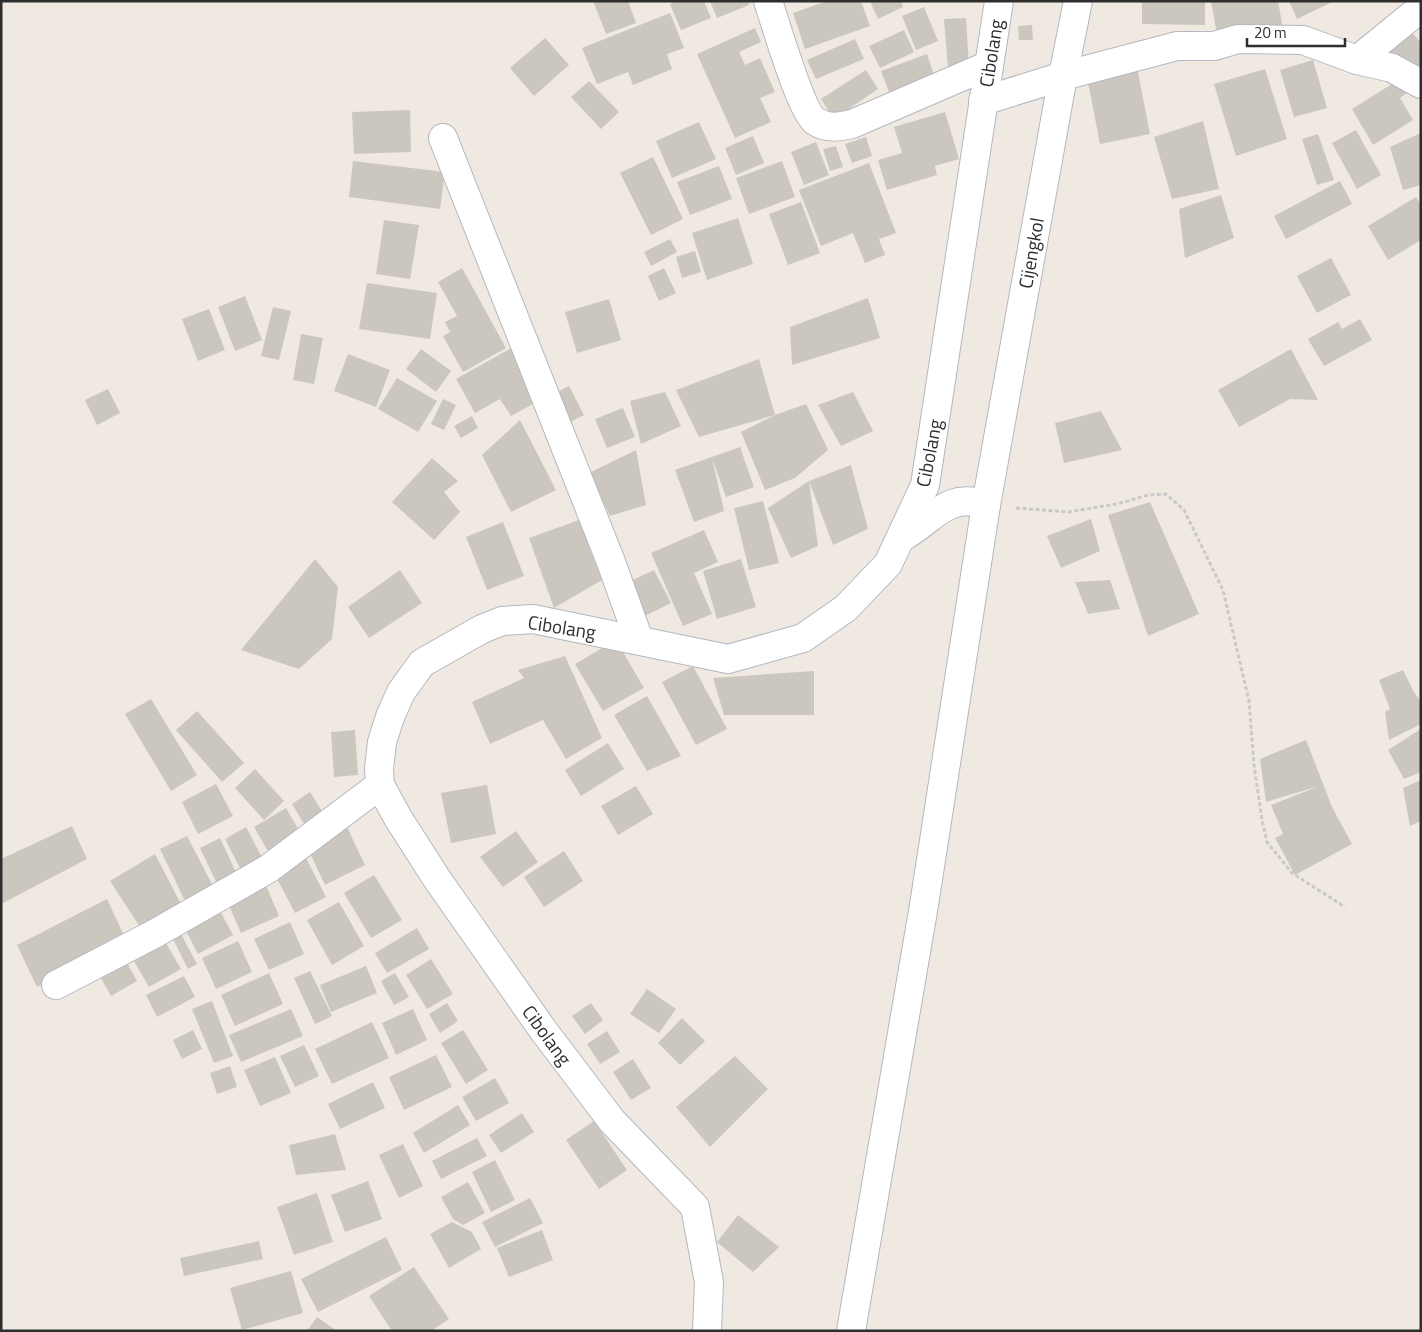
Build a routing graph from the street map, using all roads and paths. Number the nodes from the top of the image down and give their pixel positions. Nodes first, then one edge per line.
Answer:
1 (768, 1) edge
2 (999, 1) edge
3 (1078, 1) edge
4 (1421, 8) edge
5 (1357, 60) junction
6 (989, 64) junction
7 (1063, 76) junction
8 (1421, 84) edge
9 (983, 101) junction
10 (443, 138) dead end
11 (986, 506) junction
12 (902, 538) junction
13 (639, 640) junction
14 (380, 785) junction
15 (1345, 907) dead end
16 (56, 985) dead end
17 (707, 1331) edge
18 (851, 1331) edge

1 - 6 street
2 - 6 street, Cibolang
3 - 7 street, Cijengkol
4 - 5 street
5 - 7 street
5 - 8 street
6 - 9 street, Cibolang
7 - 9 street
7 - 11 street, Cijengkol
9 - 12 street, Cibolang
10 - 13 street
11 - 12 street
11 - 15 path
11 - 18 street, Cijengkol
12 - 13 street, Cibolang
13 - 14 street, Cibolang
14 - 16 street
14 - 17 street, Cibolang

